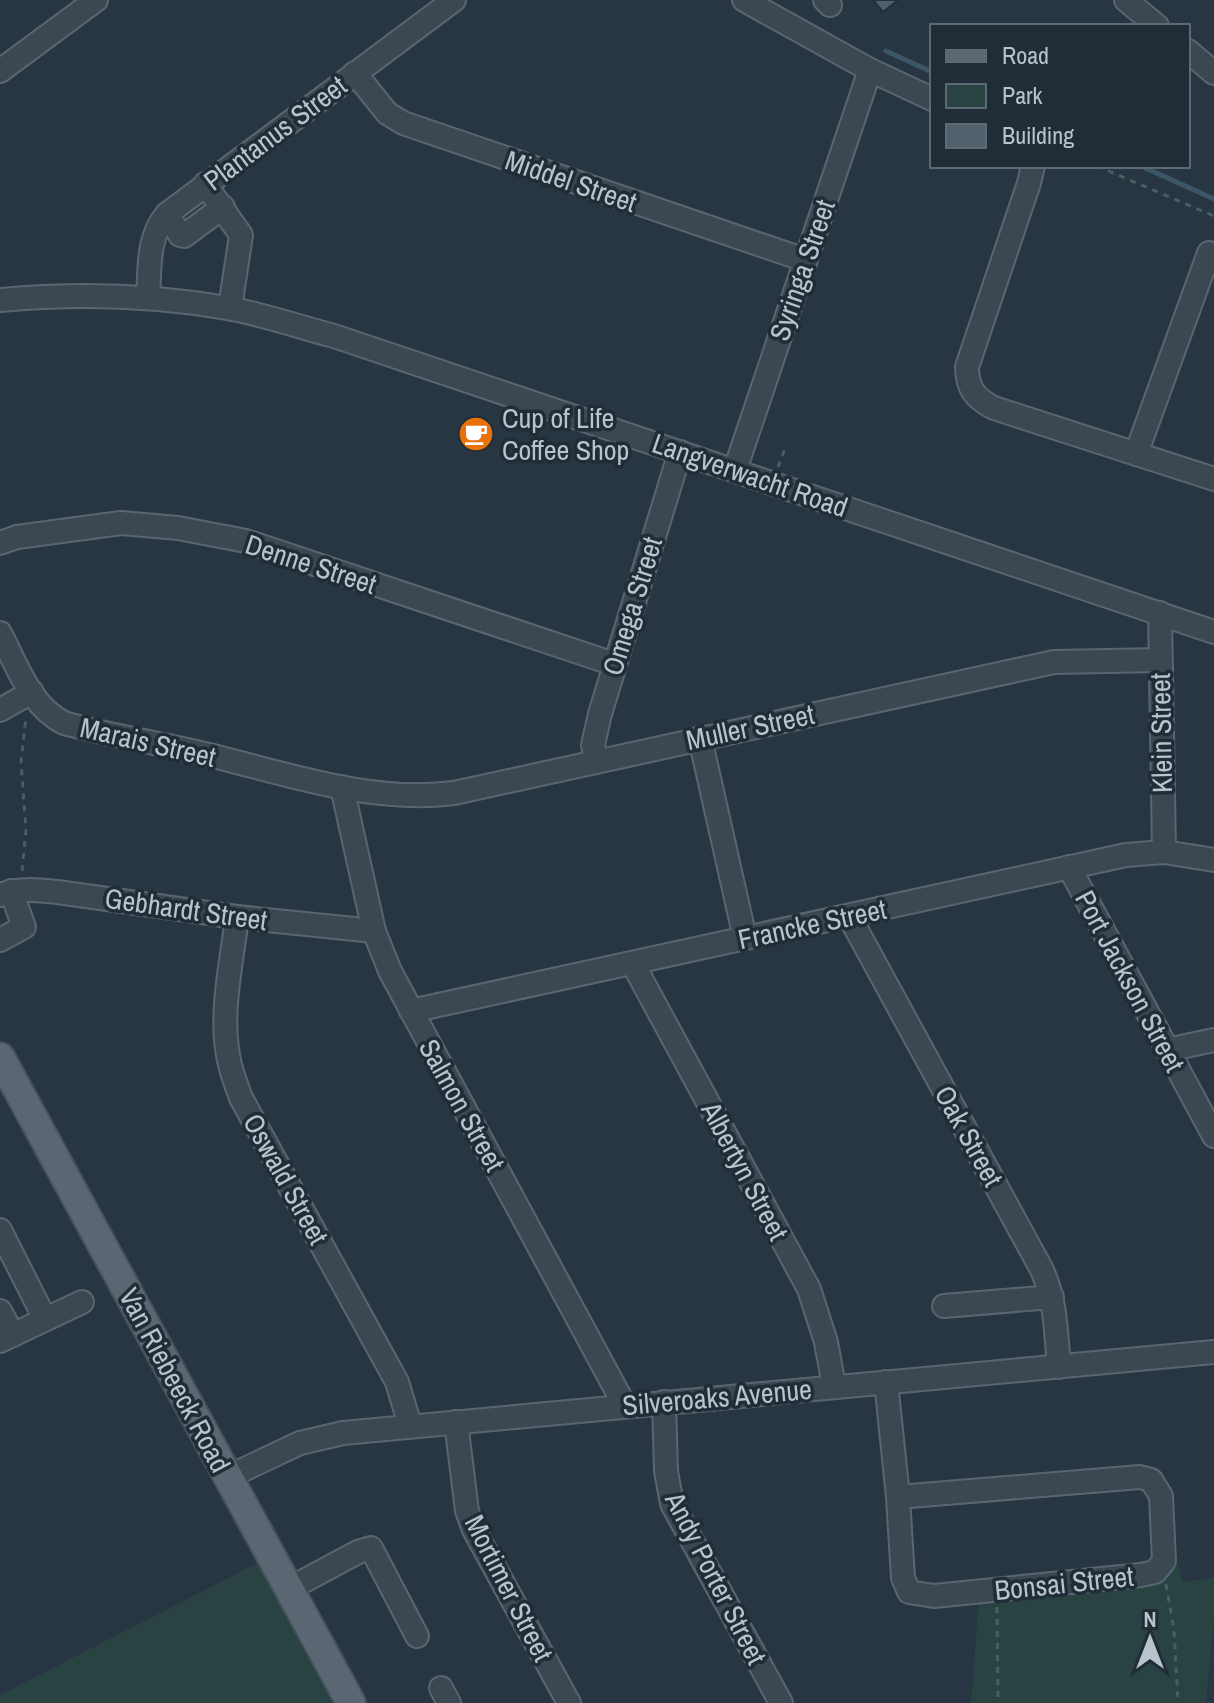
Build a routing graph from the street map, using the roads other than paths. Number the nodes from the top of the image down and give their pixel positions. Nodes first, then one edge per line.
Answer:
1 (96, 0) edge
2 (454, 0) edge
3 (744, 0) edge
4 (1126, 0) edge
5 (1155, 24) edge
6 (1190, 53) edge
7 (870, 70) junction
8 (0, 71) edge
9 (355, 73) junction
10 (1214, 73) edge
11 (930, 98) edge
12 (1033, 168) edge
13 (205, 184) junction
14 (223, 207) junction
15 (167, 214) junction
16 (1209, 253) dead end
17 (805, 260) junction
18 (148, 297) junction
19 (0, 300) edge
20 (230, 308) junction
21 (680, 452) junction
22 (1136, 454) junction
23 (735, 470) junction
24 (1214, 479) edge
25 (0, 543) edge
26 (1160, 613) junction
27 (1214, 632) edge
28 (0, 633) edge
29 (1160, 660) junction
30 (614, 664) junction
31 (29, 700) junction
32 (0, 710) edge
33 (700, 738) junction
34 (596, 762) junction
35 (342, 787) junction
36 (1164, 852) junction
37 (1214, 860) edge
38 (1069, 867) junction
39 (7, 889) edge
40 (849, 916) junction
41 (237, 917) junction
42 (374, 931) junction
43 (745, 938) junction
44 (0, 940) edge
45 (633, 964) junction
46 (411, 1011) junction
47 (1214, 1040) edge
48 (1167, 1050) junction
49 (0, 1057) edge
50 (1214, 1136) edge
51 (0, 1230) edge
52 (1052, 1297) junction
53 (82, 1302) dead end
54 (944, 1306) dead end
55 (0, 1311) edge
56 (45, 1319) junction
57 (6, 1338) edge
58 (1214, 1352) edge
59 (1059, 1367) junction
60 (886, 1382) junction
61 (834, 1386) junction
62 (664, 1402) junction
63 (625, 1406) junction
64 (456, 1422) junction
65 (410, 1425) junction
66 (228, 1477) junction
67 (898, 1497) junction
68 (289, 1589) junction
69 (417, 1636) dead end
70 (351, 1703) edge
71 (569, 1703) edge
72 (781, 1703) edge

1 - 8 street
2 - 9 street, Plantanus Street
3 - 7 street
4 - 5 street
6 - 10 street
7 - 11 street
7 - 17 street, Syringa Street
9 - 13 street, Plantanus Street
9 - 17 street, Middel Street
12 - 22 street
13 - 14 street
13 - 15 street, Plantanus Street
14 - 15 street
14 - 20 street
15 - 18 street, Plantanus Street
16 - 22 street
17 - 23 street, Syringa Street
18 - 19 street, Langverwacht Road
18 - 20 street, Langverwacht Road
20 - 21 street, Langverwacht Road
21 - 23 street, Langverwacht Road
21 - 30 street, Omega Street
22 - 24 street
23 - 26 street, Langverwacht Road
25 - 30 street, Denne Street
26 - 27 street, Langverwacht Road
26 - 29 street, Klein Street
28 - 31 street, Marais Street
29 - 33 street, Muller Street
29 - 36 street, Klein Street
30 - 34 street, Omega Street
31 - 32 street
31 - 35 street, Marais Street
33 - 34 street, Muller Street
33 - 43 street
34 - 35 street, Muller Street
35 - 42 street, Salmon Street
36 - 37 street, Francke Street
36 - 38 street, Francke Street
38 - 40 street, Francke Street
38 - 48 street, Port Jackson Street
39 - 41 street, Gebhardt Street
39 - 44 street
40 - 43 street, Francke Street
40 - 52 street, Oak Street
41 - 42 street, Gebhardt Street
41 - 65 street, Oswald Street
42 - 46 street, Salmon Street
43 - 45 street, Francke Street
45 - 46 street, Francke Street
45 - 61 street, Albertyn Street
46 - 63 street, Salmon Street
47 - 48 street
48 - 50 street, Port Jackson Street
49 - 66 main road, Van Riebeeck Road
51 - 56 street
52 - 54 street
52 - 59 street, Oak Street
53 - 56 street
55 - 57 street
56 - 57 street
58 - 59 street, Silveroaks Avenue
59 - 60 street, Silveroaks Avenue
60 - 61 street, Silveroaks Avenue
60 - 67 street, Bonsai Street
61 - 62 street, Silveroaks Avenue
62 - 63 street, Silveroaks Avenue
62 - 72 street, Andy Porter Street
63 - 64 street, Silveroaks Avenue
64 - 65 street, Silveroaks Avenue
64 - 71 street, Mortimer Street
65 - 66 street, Silveroaks Avenue
66 - 68 main road, Van Riebeeck Road
67 - 67 street, Bonsai Street
68 - 69 street
68 - 70 main road, Van Riebeeck Road

